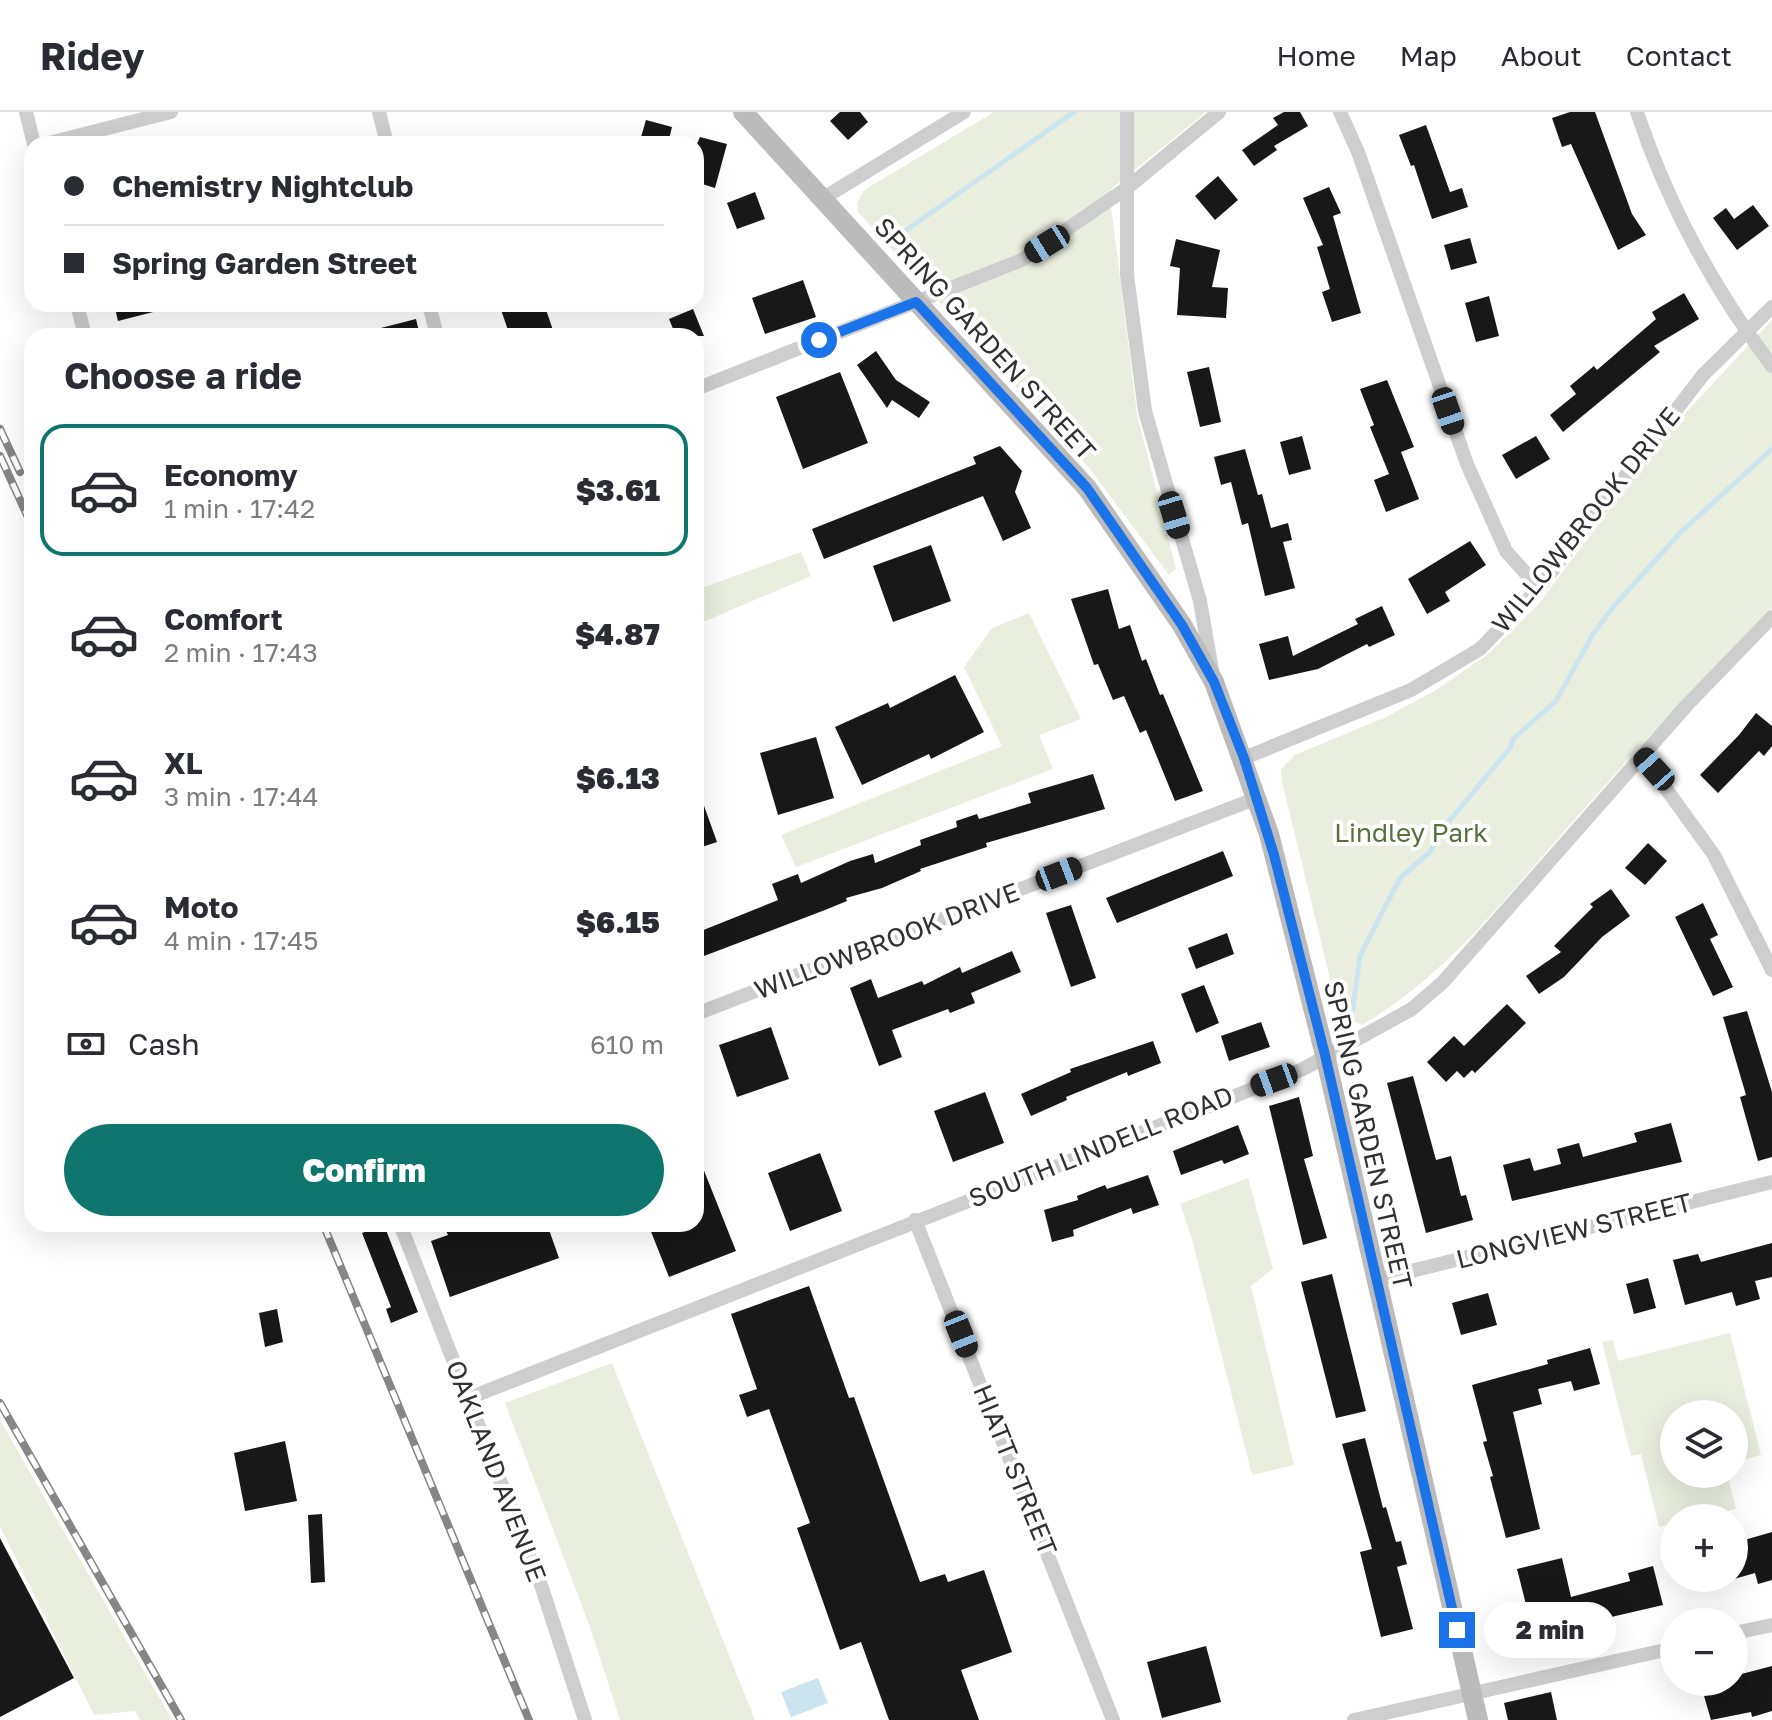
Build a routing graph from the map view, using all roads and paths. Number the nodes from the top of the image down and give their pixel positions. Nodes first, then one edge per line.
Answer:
1 (26, 112) edge
2 (171, 112) edge
3 (379, 112) edge
4 (743, 112) edge
5 (964, 112) edge
6 (1127, 112) edge
7 (1219, 112) edge
8 (1340, 112) edge
9 (1637, 112) edge
10 (32, 136) edge
11 (76, 136) edge
12 (385, 136) edge
13 (1127, 188) junction
14 (822, 199) junction
15 (916, 302) junction
16 (1772, 307) edge
17 (1746, 332) junction
18 (1772, 366) edge
19 (704, 386) edge
20 (1539, 588) junction
21 (1772, 617) edge
22 (1214, 682) junction
23 (1643, 757) junction
24 (1244, 758) junction
25 (1257, 798) junction
26 (1772, 970) edge
27 (704, 1011) edge
28 (1325, 1055) junction
29 (1772, 1182) edge
30 (915, 1220) junction
31 (403, 1232) edge
32 (1375, 1280) junction
33 (469, 1398) junction
34 (1772, 1625) edge
35 (1748, 1630) edge
36 (1660, 1651) edge
37 (1472, 1694) junction
38 (585, 1720) edge
39 (1113, 1720) edge
40 (1354, 1720) edge
41 (1478, 1720) edge

1 - 10 street
2 - 11 street
3 - 12 street
4 - 14 main road, SPRING GARDEN STREET
5 - 14 street
6 - 13 street
7 - 13 street
8 - 20 street
9 - 17 street
13 - 15 street
13 - 22 street
14 - 15 main road, SPRING GARDEN STREET
15 - 19 street
15 - 22 main road, SPRING GARDEN STREET
16 - 17 street, WILLOWBROOK DRIVE
17 - 18 street
17 - 20 street, WILLOWBROOK DRIVE
20 - 24 street, WILLOWBROOK DRIVE
21 - 23 street, SOUTH LINDELL ROAD
22 - 24 main road, SPRING GARDEN STREET
23 - 26 street
23 - 28 street, SOUTH LINDELL ROAD
24 - 25 main road, SPRING GARDEN STREET
25 - 27 street, WILLOWBROOK DRIVE
25 - 28 main road, SPRING GARDEN STREET
28 - 30 street, SOUTH LINDELL ROAD
28 - 32 main road, SPRING GARDEN STREET
29 - 32 street, LONGVIEW STREET
30 - 33 street, SOUTH LINDELL ROAD
30 - 39 street, HIATT STREET
31 - 33 street, OAKLAND AVENUE
32 - 37 main road, SPRING GARDEN STREET
33 - 38 street, OAKLAND AVENUE
34 - 35 street
36 - 37 street
37 - 40 street
37 - 41 main road, SPRING GARDEN STREET

